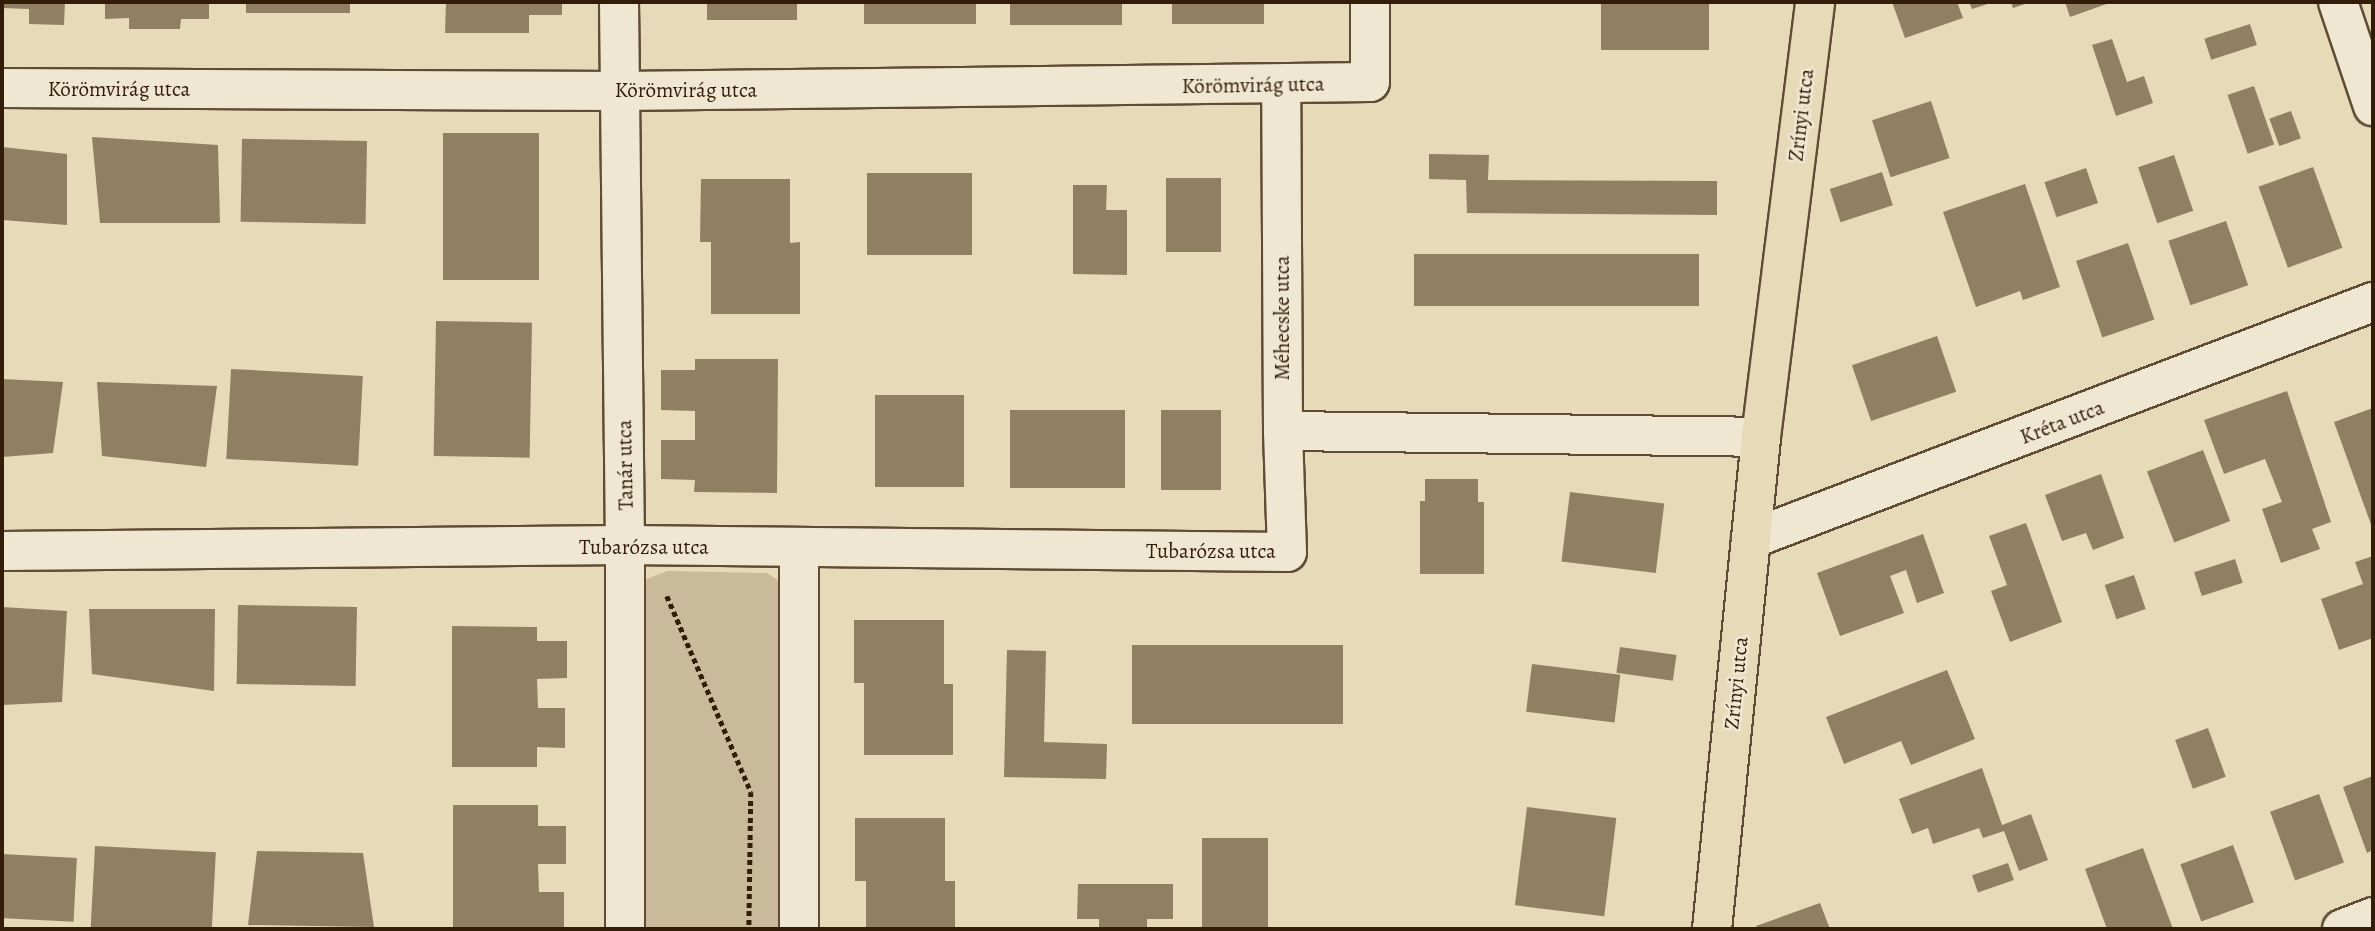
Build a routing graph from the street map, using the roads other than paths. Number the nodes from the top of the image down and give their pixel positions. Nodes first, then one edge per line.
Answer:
1 (620, 2) edge
2 (1370, 2) edge
3 (1815, 2) edge
4 (2338, 2) edge
5 (1281, 85) junction
6 (2, 88) edge
7 (621, 91) junction
8 (2373, 106) edge
9 (2373, 302) edge
10 (1283, 431) junction
11 (1761, 437) junction
12 (1751, 539) junction
13 (625, 545) junction
14 (799, 549) junction
15 (2, 551) edge
16 (1287, 552) joint
17 (2373, 917) edge
18 (625, 929) edge
19 (799, 929) edge
20 (1712, 929) edge
21 (2342, 929) edge

1 - 7 street, Tanár utca
2 - 5 street, Körömvirág utca
3 - 11 main road, Zrínyi utca
4 - 8 street
5 - 7 street, Körömvirág utca
5 - 10 street, Méhecske utca
6 - 7 street, Körömvirág utca
7 - 13 street, Tanár utca
9 - 12 street, Kréta utca
10 - 11 street
10 - 16 street, Méhecske utca
11 - 12 main road, Zrínyi utca
12 - 20 main road, Zrínyi utca
13 - 14 street, Tubarózsa utca
13 - 15 street, Tubarózsa utca
13 - 18 street, Tanár utca
14 - 16 street, Tubarózsa utca
14 - 19 street
17 - 21 street

